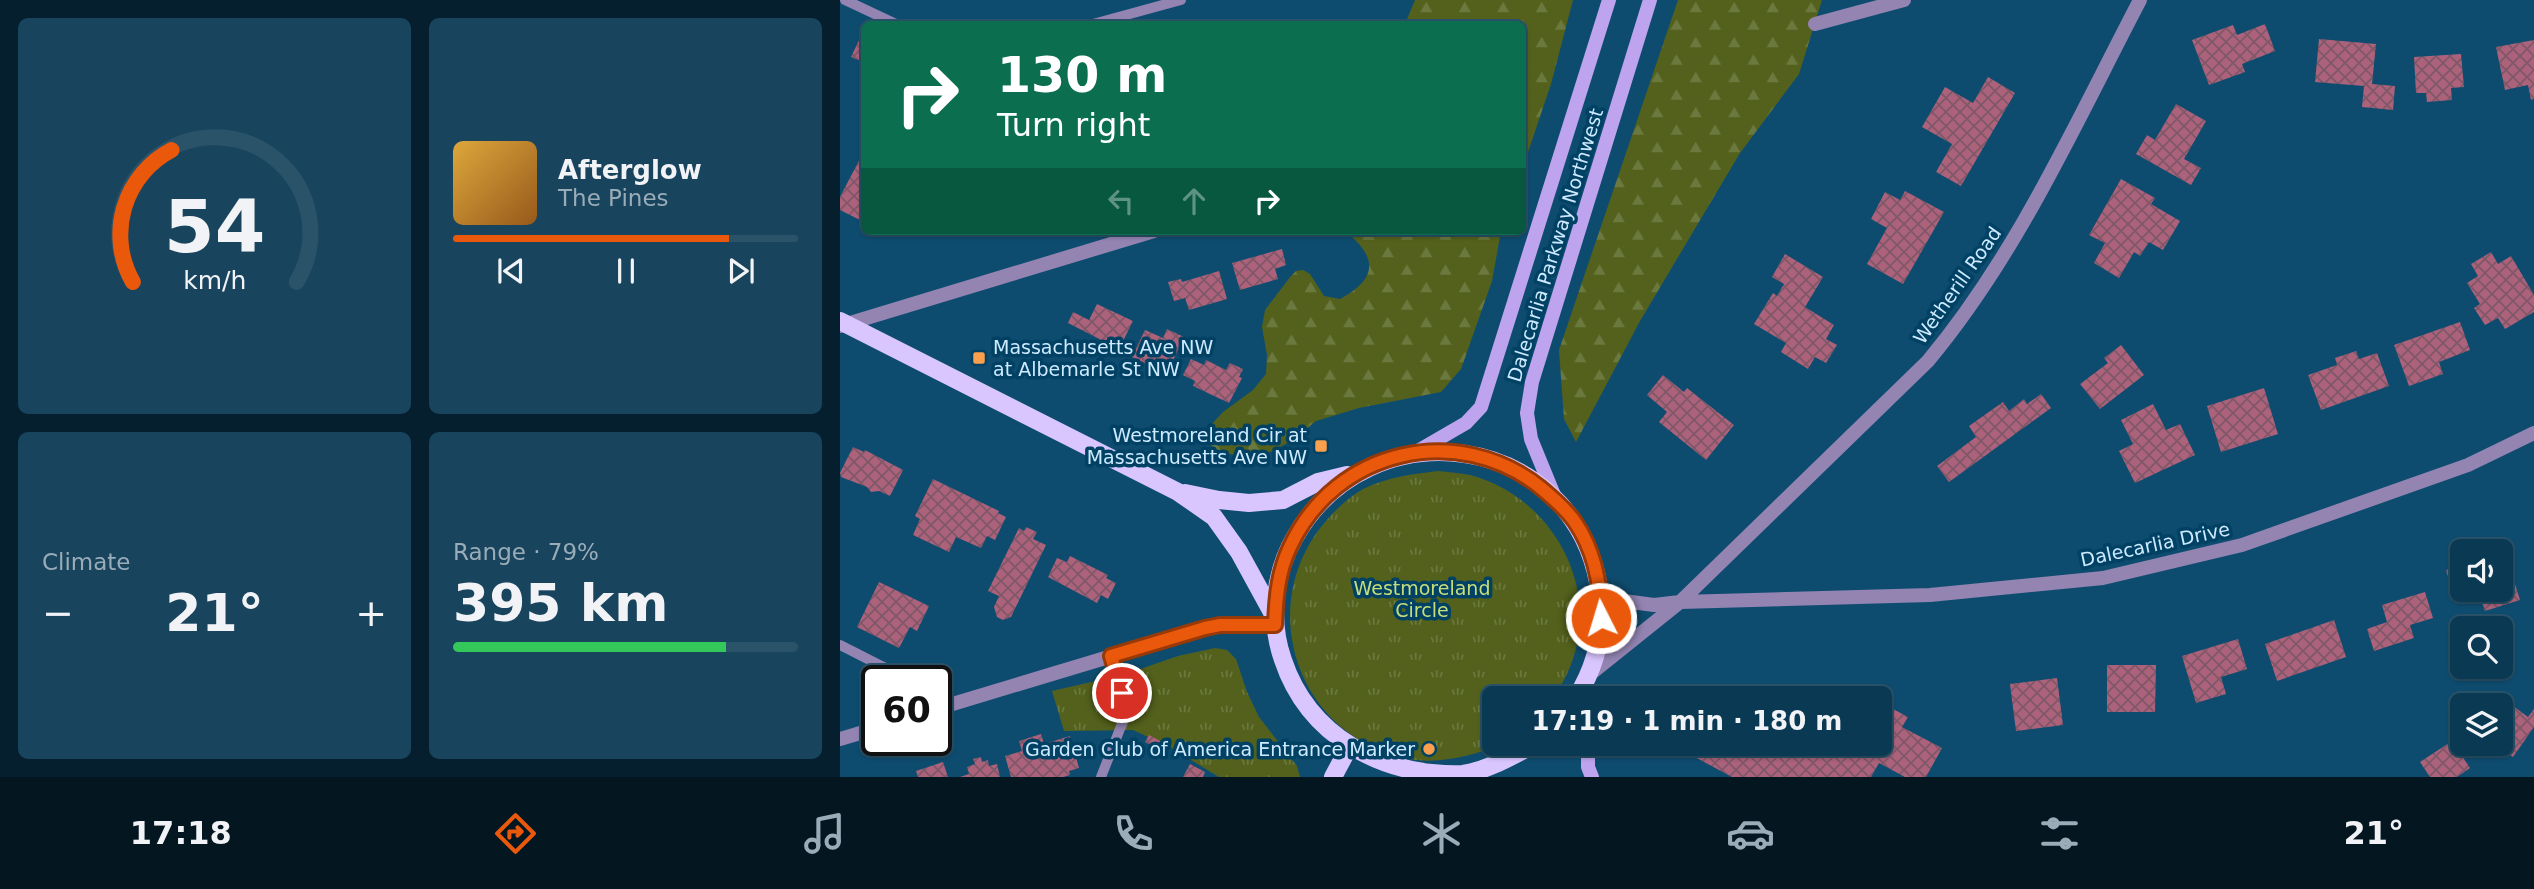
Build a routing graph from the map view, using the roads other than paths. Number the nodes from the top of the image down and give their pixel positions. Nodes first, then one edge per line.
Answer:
1 (845, 0) edge
2 (1181, 0) edge
3 (1609, 0) edge
4 (1650, 0) edge
5 (1904, 0) edge
6 (2140, 0) edge
7 (890, 21) edge
8 (1104, 21) edge
9 (1815, 24) dead end
10 (1141, 235) edge
11 (842, 324) edge
12 (2534, 433) edge
13 (1416, 452) junction
14 (1358, 472) junction
15 (1178, 492) junction
16 (1556, 500) junction
17 (1601, 598) junction
18 (1680, 602) junction
19 (1275, 621) junction
20 (840, 645) edge
21 (1111, 656) junction
22 (879, 665) edge
23 (1587, 685) edge
24 (952, 704) edge
25 (861, 733) edge
26 (840, 739) edge
27 (1348, 749) junction
28 (1513, 756) edge
29 (1588, 756) edge
30 (1432, 776) edge
31 (1101, 777) edge
32 (1333, 777) edge
33 (1592, 777) edge

1 - 7 lane
2 - 8 lane
3 - 13 main road, Dalecarlia Parkway Northwest
4 - 16 main road, Dalecarlia Parkway Northwest
5 - 9 street
6 - 18 street, Wetherill Road
10 - 11 street
11 - 15 main road
12 - 18 street, Dalecarlia Drive
13 - 14 main road
13 - 16 main road
14 - 15 main road
14 - 19 main road
15 - 19 main road
16 - 17 main road
17 - 18 street, Dalecarlia Drive
17 - 23 main road
18 - 23 street
19 - 21 street
19 - 27 main road
20 - 22 lane
21 - 24 street
21 - 31 lane
25 - 26 street
27 - 30 main road
27 - 32 main road
28 - 30 main road
29 - 33 main road

